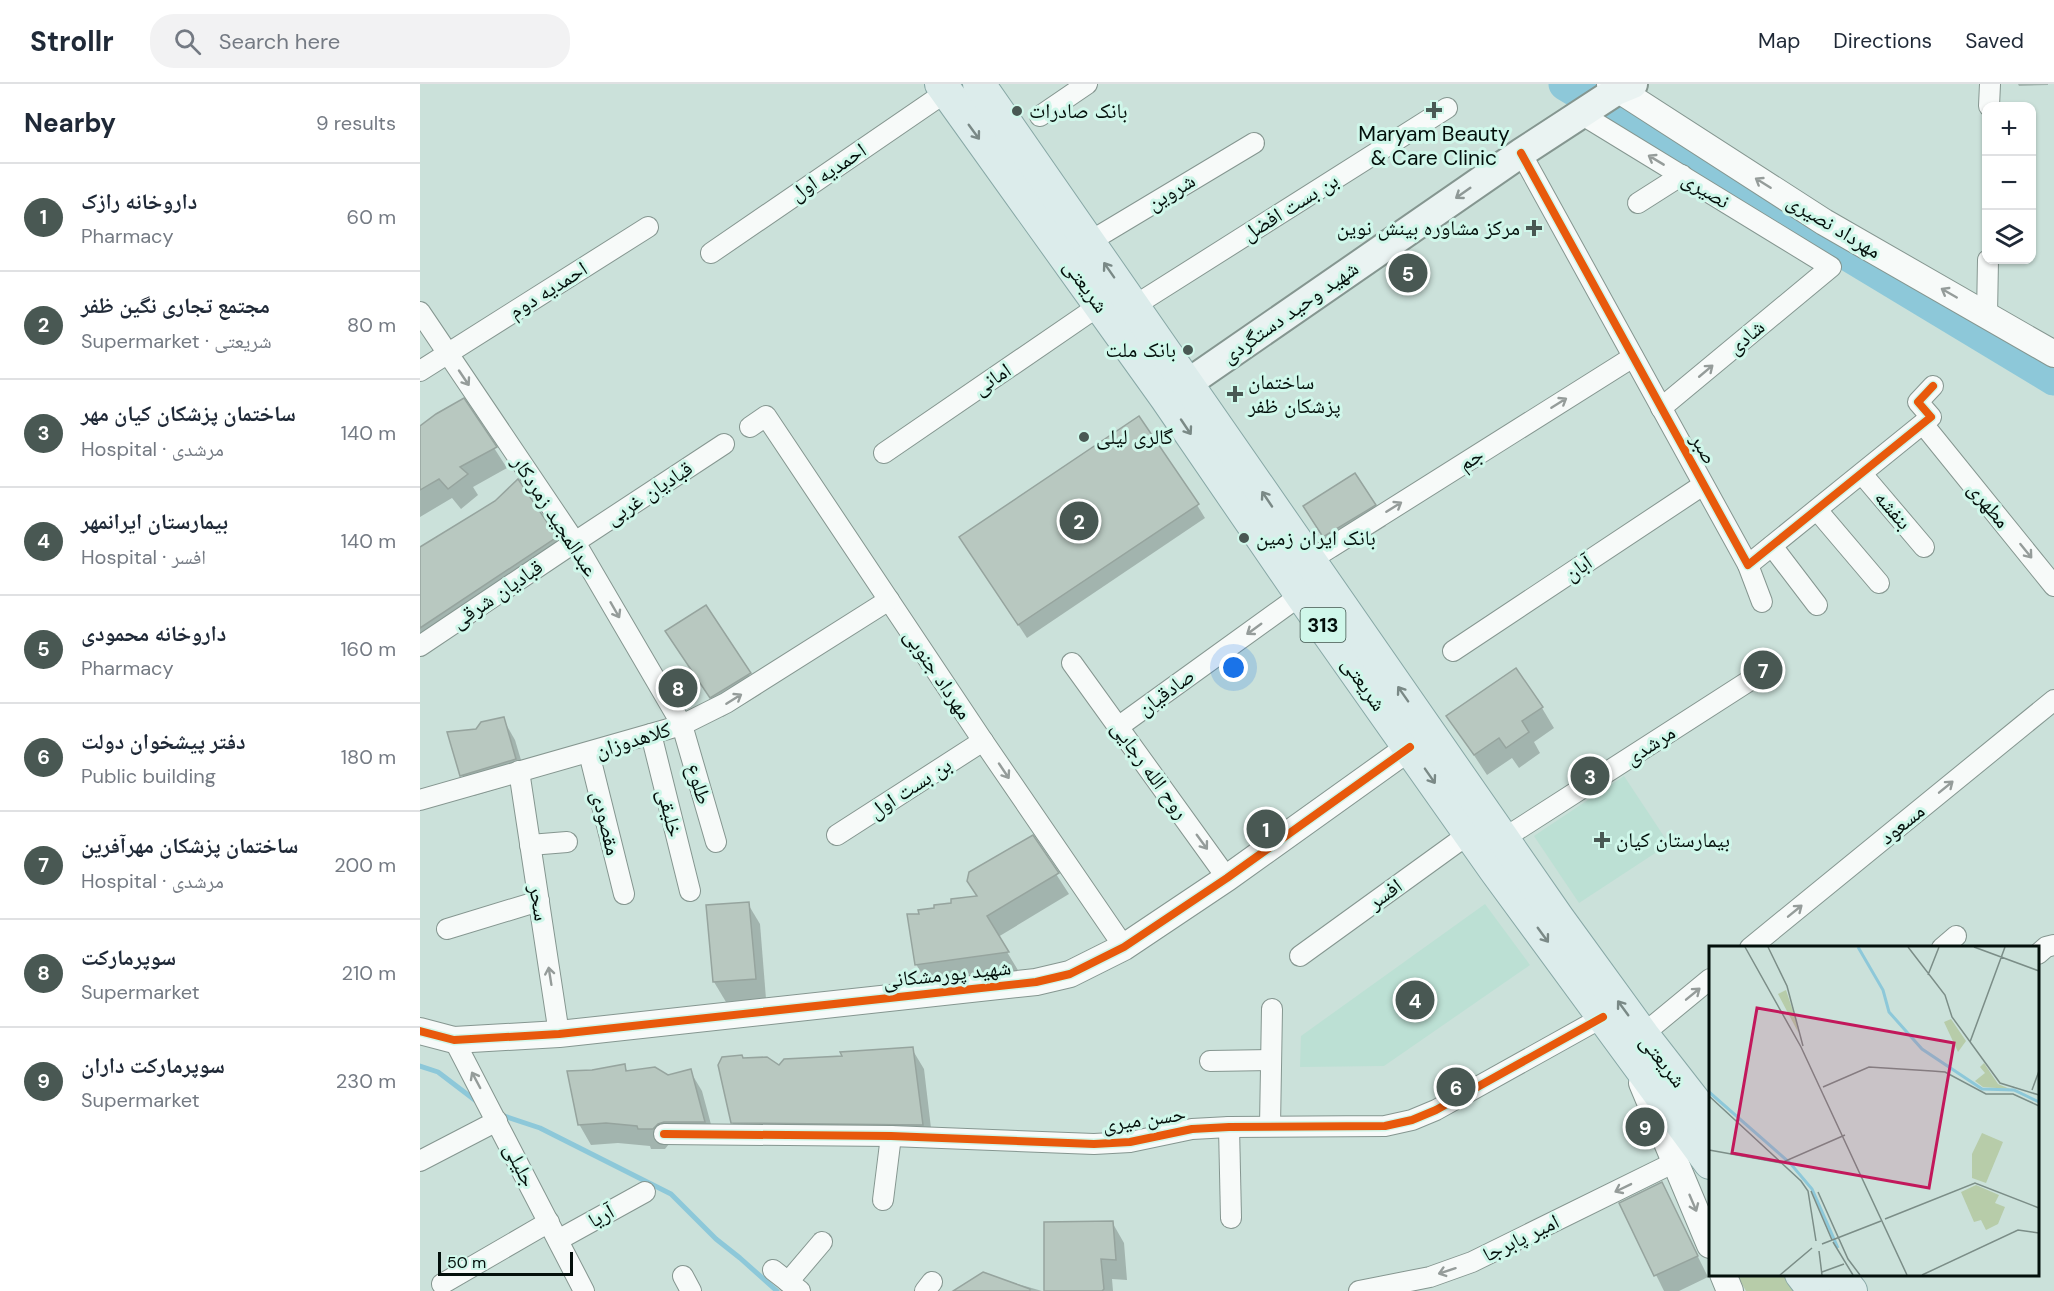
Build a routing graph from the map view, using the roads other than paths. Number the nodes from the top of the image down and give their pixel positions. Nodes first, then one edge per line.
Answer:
1 (979, 84) edge
2 (1087, 84) edge
3 (1990, 84) edge
4 (943, 88) edge
5 (1606, 97) edge
6 (1989, 102) edge
7 (1447, 108) dead end
8 (1041, 116) dead end
9 (1254, 143) dead end
10 (1521, 153) junction
11 (1023, 174) junction
12 (1682, 175) junction
13 (1638, 203) dead end
14 (648, 227) dead end
15 (1089, 242) junction
16 (711, 253) dead end
17 (1988, 264) edge
18 (1831, 267) joint
19 (1100, 305) junction
20 (1134, 306) junction
21 (420, 312) edge
22 (1987, 315) junction
23 (447, 354) junction
24 (2054, 354) edge
25 (1633, 357) junction
26 (420, 371) edge
27 (1176, 381) junction
28 (1933, 386) dead end
29 (1661, 408) junction
30 (1923, 424) junction
31 (750, 427) dead end
32 (724, 444) dead end
33 (884, 453) dead end
34 (1862, 474) junction
35 (1703, 485) junction
36 (1817, 510) junction
37 (574, 542) junction
38 (1772, 546) junction
39 (1924, 547) dead end
40 (1309, 561) junction
41 (1748, 565) junction
42 (2052, 580) edge
43 (1879, 583) dead end
44 (1301, 595) junction
45 (889, 600) junction
46 (1762, 602) dead end
47 (1817, 605) dead end
48 (420, 646) edge
49 (1453, 651) dead end
50 (1072, 663) dead end
51 (1766, 670) dead end
52 (2054, 700) edge
53 (682, 725) junction
54 (1118, 727) junction
55 (651, 734) junction
56 (983, 741) junction
57 (1410, 747) junction
58 (589, 753) junction
59 (519, 771) junction
60 (420, 800) edge
61 (1470, 833) junction
62 (837, 836) dead end
63 (1503, 839) junction
64 (567, 842) dead end
65 (716, 842) dead end
66 (530, 845) junction
67 (1227, 878) junction
68 (690, 891) dead end
69 (624, 894) dead end
70 (538, 901) junction
71 (447, 929) dead end
72 (2054, 945) edge
73 (1752, 946) edge
74 (1124, 947) junction
75 (2039, 952) edge
76 (1300, 956) dead end
77 (1709, 980) edge
78 (1272, 1010) dead end
79 (1603, 1017) junction
80 (420, 1031) edge
81 (559, 1034) junction
82 (454, 1040) junction
83 (1632, 1045) junction
84 (1271, 1060) junction
85 (1210, 1061) dead end
86 (1709, 1120) edge
87 (497, 1121) junction
88 (1270, 1126) junction
89 (1229, 1127) junction
90 (664, 1134) dead end
91 (891, 1137) junction
92 (1709, 1160) edge
93 (420, 1161) edge
94 (1675, 1162) junction
95 (645, 1192) dead end
96 (883, 1200) dead end
97 (1231, 1218) dead end
98 (549, 1222) junction
99 (558, 1240) junction
100 (822, 1242) dead end
101 (1709, 1243) edge
102 (1723, 1276) edge
103 (1802, 1276) edge
104 (1838, 1276) edge
105 (787, 1281) edge
106 (442, 1284) dead end
107 (584, 1291) edge
108 (1359, 1291) edge
109 (1730, 1291) edge
110 (1814, 1291) edge
111 (1851, 1291) edge

1 - 11 main road, شریعتی / 313
2 - 8 street
3 - 6 street
4 -> 11 main road, شریعتی / 313
4 - 16 street, احمدیه اول
5 - 10 main road, شهید وحید دستگردی
12 -> 5 street, نصیری
22 -> 5 street, مهرداد نصیری
7 - 20 street, بن بست افضل
9 - 15 street, شروین
10 - 25 street, صبر
10 -> 27 main road, شهید وحید دستگردی
11 - 15 main road, شریعتی / 313
11 - 19 main road, شریعتی / 313
12 - 13 street
12 - 18 street, نصیری
14 - 23 street, احمدیه دوم
20 -> 15 main road, شریعتی / 313
17 - 22 street
29 -> 18 street, شادی
19 - 27 main road, شریعتی / 313
19 - 33 street, امانی
20 - 27 main road, شریعتی / 313
21 - 23 street, عبدالمجید زمردکار
22 - 24 street, مهرداد نصیری
23 - 26 street, احمدیه دوم
23 -> 37 street, عبدالمجید زمردکار
25 - 29 street, صبر
40 -> 25 street, جم
40 -> 27 main road, شریعتی / 313
27 -> 44 main road, شریعتی / 313
28 - 30 street
29 - 35 street, صبر
30 - 34 street
30 -> 42 street, مطهری
31 - 45 street, مهرداد جنوبی
32 - 37 street, قبادیان غربی
34 - 36 street
34 - 39 street, بنفشه
35 - 41 street, صبر
35 - 49 street, آبان
36 - 38 street
36 - 43 street
37 - 48 street, قبادیان شرقی
37 -> 53 street, عبدالمجید زمردکار
38 - 41 street
38 - 47 street
63 -> 40 main road, شریعتی / 313
41 - 46 street, صبر
44 -> 54 street, صادقیان
44 - 57 main road, شریعتی / 313
53 -> 45 street, کلاهدوزان
45 - 56 street, مهرداد جنوبی
50 - 54 street, روح الله رجایی
51 - 63 street, مرشدی
73 -> 52 street, مسعود
53 - 55 street, کلاهدوزان
53 - 65 street, طلوع
54 -> 67 street, روح الله رجایی
55 - 58 street, کلاهدوزان
55 - 68 street, خلیقی
56 - 62 street, بن بست اول
56 -> 74 street, مهرداد جنوبی
57 -> 61 main road, شریعتی / 313
57 - 67 street, شهید پورمشکانی
58 - 59 street, کلاهدوزان
58 - 69 street, مقصودی
59 - 60 street, کلاهدوزان
59 - 66 street, سحر
61 - 76 street, افسر
61 -> 79 main road, شریعتی / 313
83 -> 63 main road, شریعتی / 313
64 - 66 street
66 - 70 street, سحر
67 - 74 street, شهید پورمشکانی
70 - 71 street
81 -> 70 street, سحر
72 - 75 street
74 - 81 street, شهید پورمشکانی
83 -> 77 street
78 - 84 street
79 - 83 main road, شریعتی / 313
79 - 88 street, حسن میری
80 - 82 street, شهید پورمشکانی
81 - 82 street, شهید پورمشکانی
87 -> 82 street, جلیلی
83 - 86 main road, شریعتی / 313
83 - 92 main road, شریعتی / 313
83 - 94 street
84 - 85 street
84 - 88 street
87 - 93 street
87 - 98 street, جلیلی
88 - 89 street, حسن میری
89 - 91 street, حسن میری
89 - 97 street
90 - 91 street, حسن میری
91 - 96 street
94 -> 101 street
94 -> 108 street, امیر پابرجا
95 - 99 street, آریا
98 - 99 street, جلیلی
98 - 106 street
99 - 107 street, جلیلی
100 - 105 street
102 - 109 street
103 - 110 main road
104 - 111 main road

